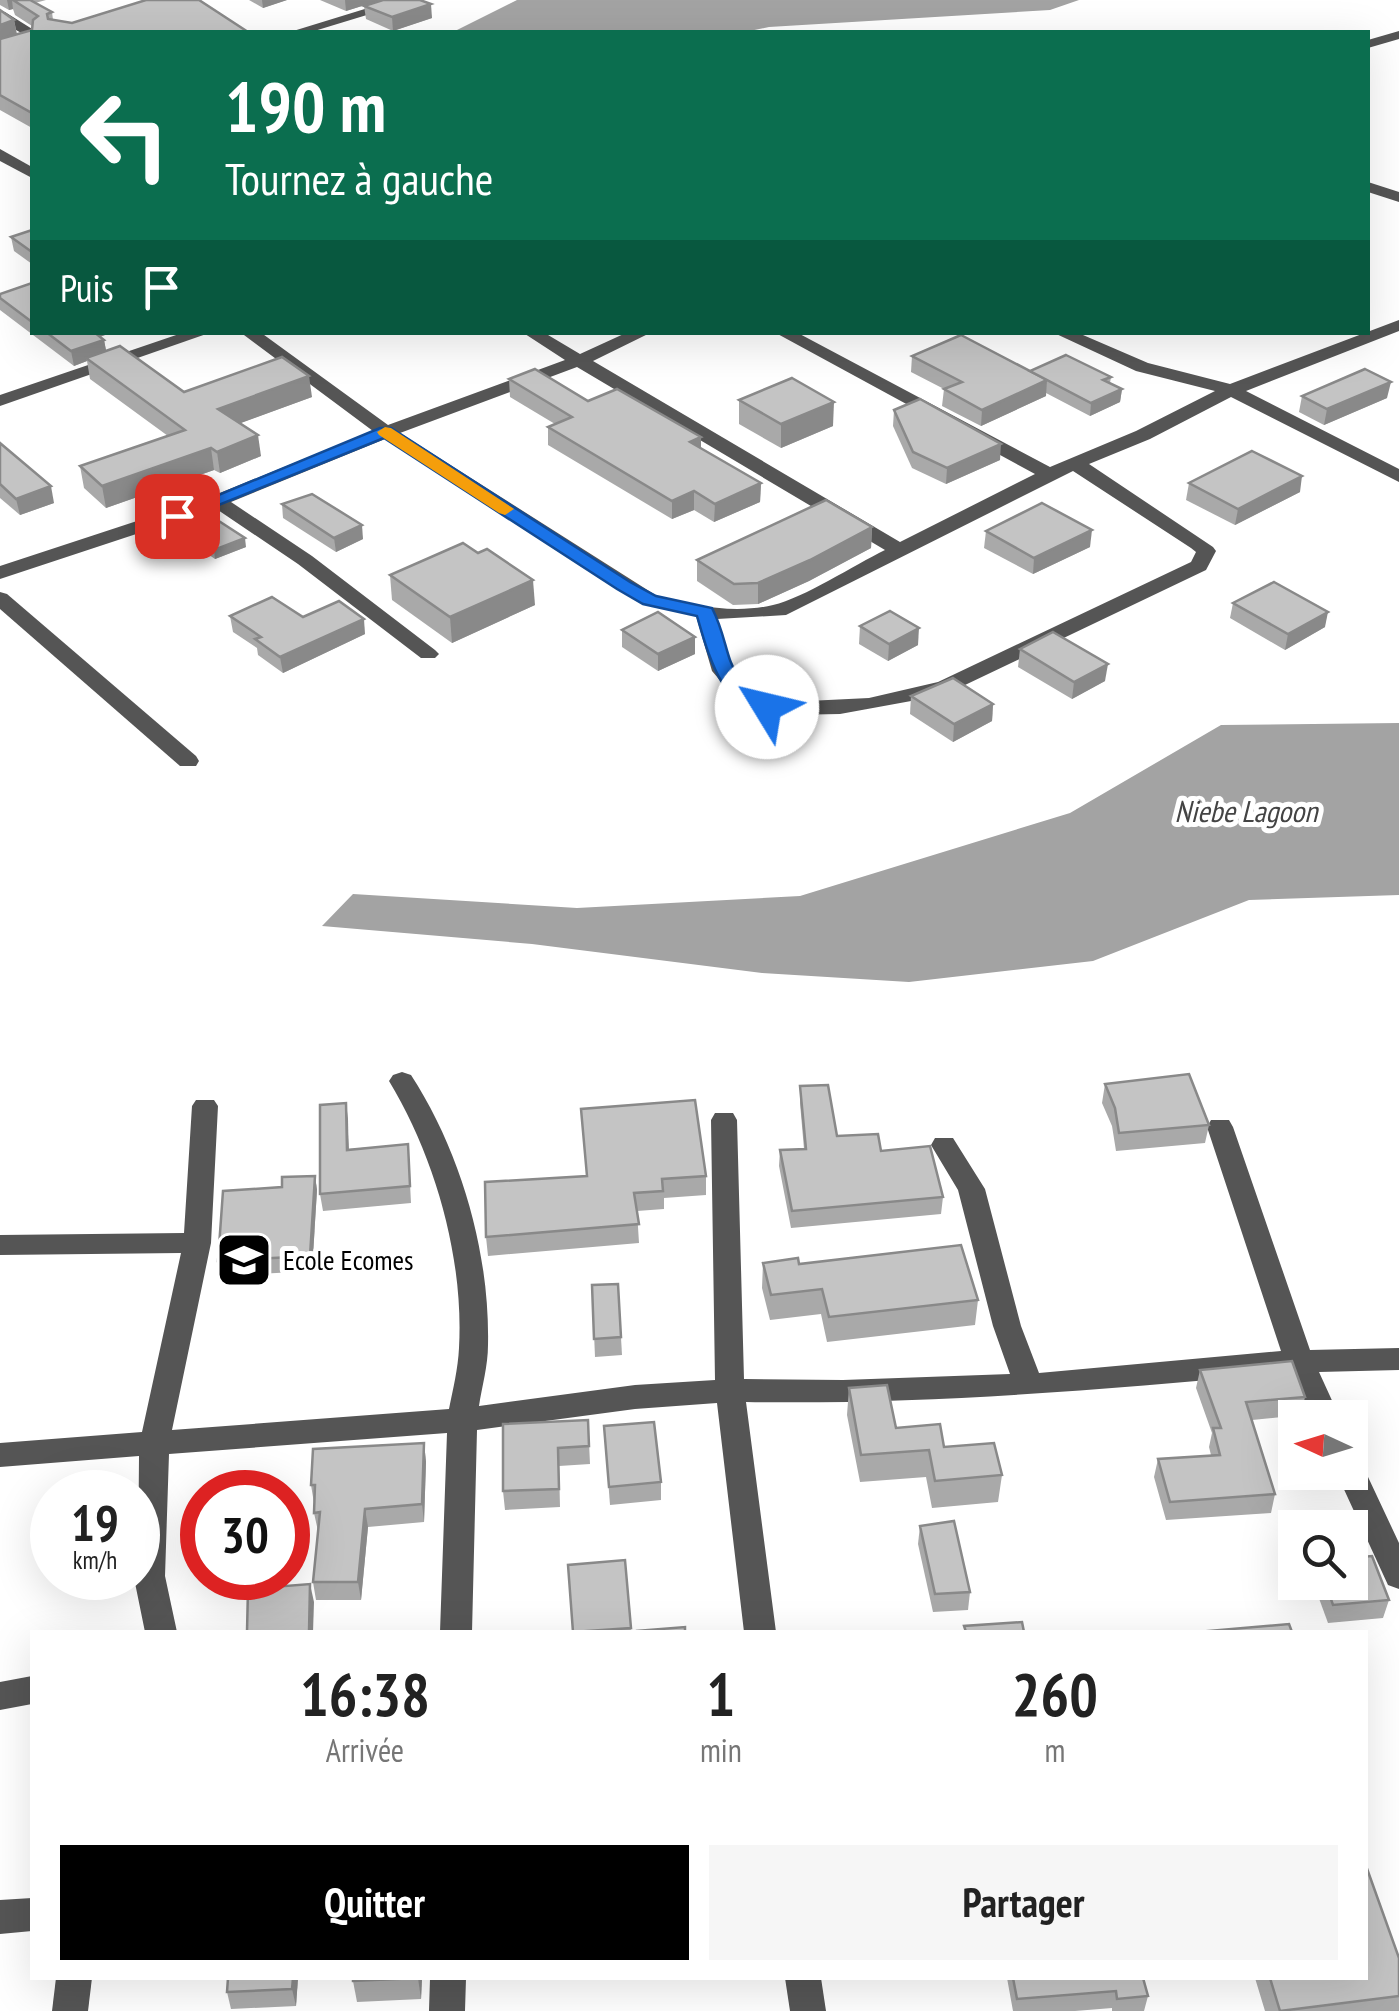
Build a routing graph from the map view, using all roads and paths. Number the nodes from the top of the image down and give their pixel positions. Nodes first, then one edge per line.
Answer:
1 (409, 0) edge
2 (0, 14) edge
3 (304, 30) edge
4 (30, 36) edge
5 (1397, 37) edge
6 (30, 39) edge
7 (16, 44) edge
8 (1370, 44) edge
9 (0, 154) edge
10 (30, 172) edge
11 (1370, 188) edge
12 (1399, 197) edge
13 (1399, 325) edge
14 (195, 335) edge
15 (252, 335) edge
16 (535, 335) edge
17 (637, 335) edge
18 (788, 335) edge
19 (1067, 335) edge
20 (581, 360) junction
21 (1231, 390) junction
22 (0, 401) edge
23 (386, 432) junction
24 (1076, 464) junction
25 (1050, 474) junction
26 (1399, 476) edge
27 (218, 501) junction
28 (898, 549) junction
29 (0, 573) edge
30 (0, 598) edge
31 (705, 612) junction
32 (428, 654) dead end
33 (188, 761) dead end
34 (402, 1081) dead end
35 (205, 1106) dead end
36 (724, 1120) dead end
37 (1220, 1127) dead end
38 (944, 1145) dead end
39 (197, 1243) junction
40 (0, 1246) edge
41 (1399, 1359) edge
42 (1299, 1361) junction
43 (1029, 1385) junction
44 (730, 1390) junction
45 (1317, 1400) edge
46 (462, 1420) junction
47 (155, 1440) junction
48 (0, 1455) edge
49 (1359, 1490) edge
50 (1399, 1576) edge
51 (161, 1630) edge
52 (456, 1630) edge
53 (760, 1630) edge
54 (30, 1690) edge
55 (0, 1696) edge
56 (30, 1915) edge
57 (0, 1917) edge
58 (74, 1980) edge
59 (448, 1980) edge
60 (804, 1980) edge
61 (70, 2011) edge
62 (447, 2011) edge
63 (808, 2011) edge

1 - 3 street
2 - 4 street
5 - 8 street
6 - 7 street
9 - 10 street
11 - 12 street
13 - 21 street
14 - 22 street
15 - 23 street
16 - 20 street
17 - 20 street
18 - 25 street
19 - 21 street
20 - 23 street
20 - 28 street
21 - 24 street
21 - 26 street
23 - 27 street
23 - 31 street
24 - 25 street
24 - 31 street
25 - 28 street
27 - 29 street
27 - 32 street
28 - 31 street
30 - 33 street
34 - 46 street
35 - 39 street
36 - 44 street
37 - 42 street
38 - 43 street
39 - 40 street
39 - 47 street
41 - 42 street
42 - 43 street
42 - 45 street
43 - 44 street
44 - 46 street
44 - 53 street
46 - 47 street
46 - 52 street
47 - 48 street
47 - 51 street
49 - 50 street
54 - 55 street
56 - 57 street
58 - 61 street
59 - 62 street
60 - 63 street

